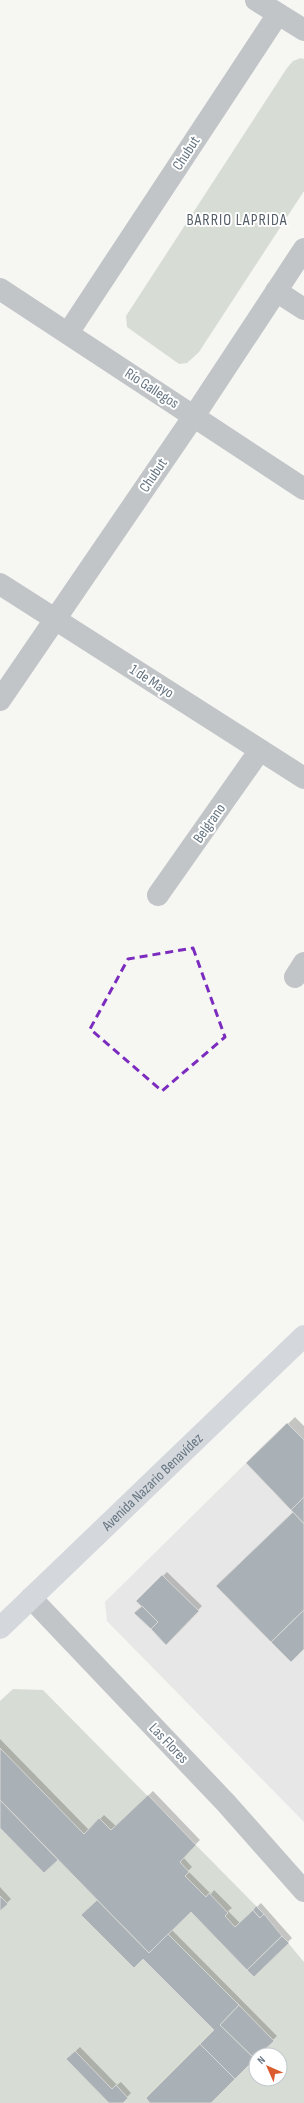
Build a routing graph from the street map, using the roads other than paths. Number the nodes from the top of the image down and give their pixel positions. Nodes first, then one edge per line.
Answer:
1 (256, 0) edge
2 (278, 14) junction
3 (304, 30) edge
4 (304, 249) edge
5 (0, 289) edge
6 (276, 291) junction
7 (304, 309) edge
8 (68, 333) junction
9 (194, 416) junction
10 (304, 489) edge
11 (0, 584) edge
12 (55, 619) junction
13 (0, 700) edge
14 (260, 750) junction
15 (304, 778) edge
16 (158, 895) dead end
17 (304, 1336) edge
18 (31, 1598) junction
19 (0, 1628) edge
20 (304, 1891) edge

1 - 2 street
2 - 3 street
2 - 8 street, Chubut
4 - 6 street, Chubut
5 - 8 street, Río Gallegos
6 - 7 street
6 - 9 street, Chubut
8 - 9 street, Río Gallegos
9 - 10 street, Río Gallegos
9 - 12 street, Chubut
11 - 12 street, 1 de Mayo
12 - 13 street, Chubut
12 - 14 street, 1 de Mayo
14 - 15 street, 1 de Mayo
14 - 16 street, Belgrano
17 - 18 main road, Avenida Nazario Benavídez
18 - 19 main road, Avenida Nazario Benavídez
18 - 20 street, Las Flores

